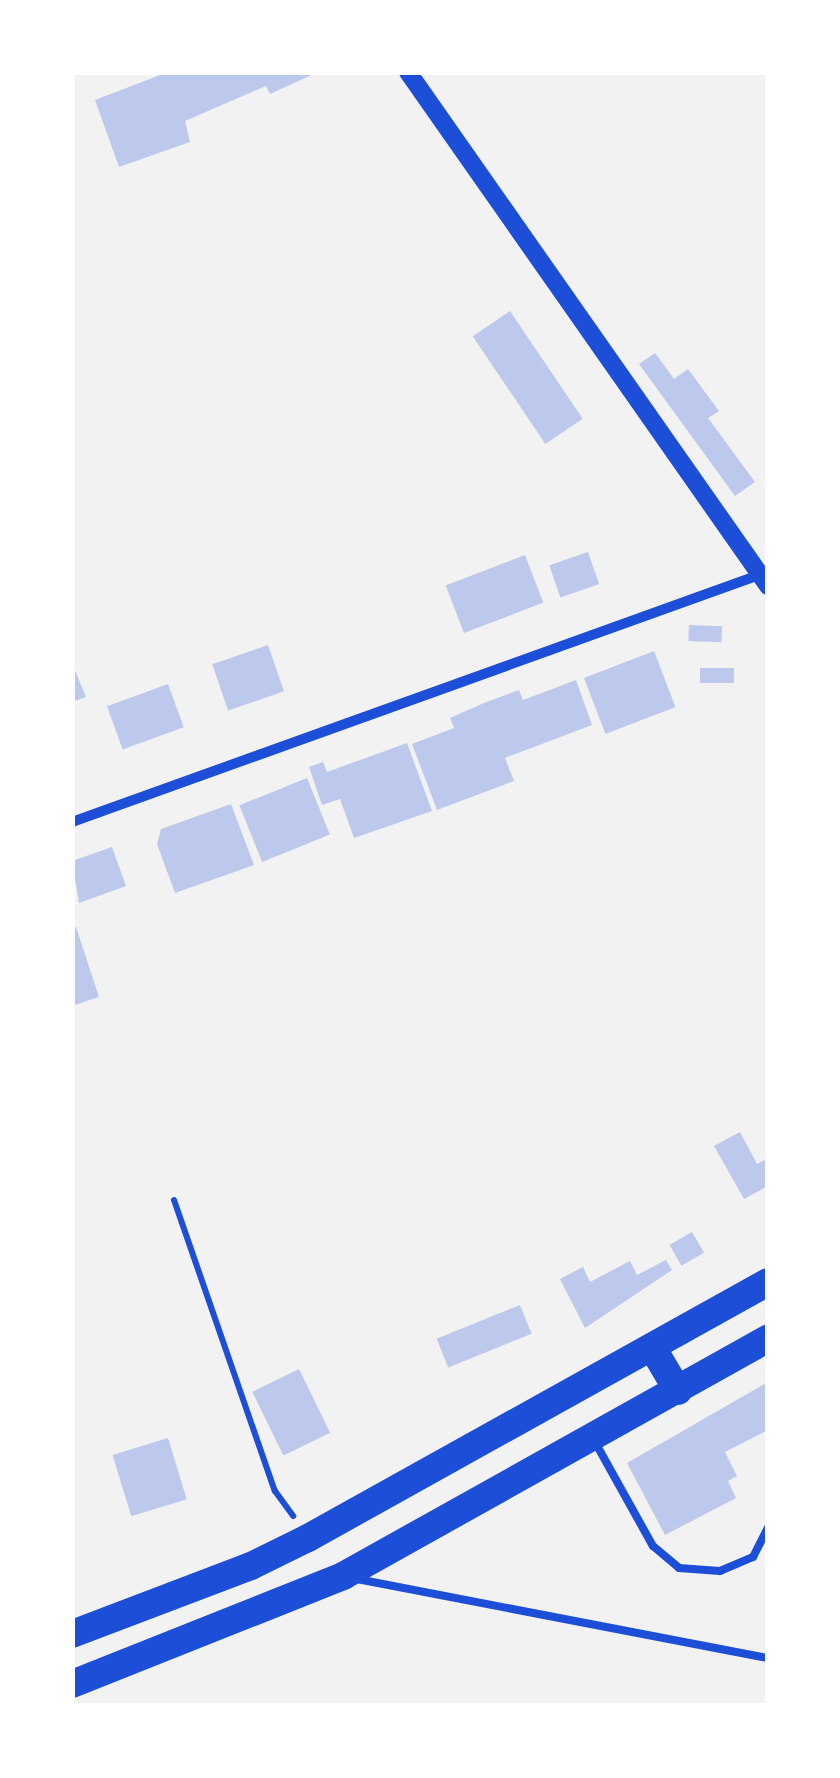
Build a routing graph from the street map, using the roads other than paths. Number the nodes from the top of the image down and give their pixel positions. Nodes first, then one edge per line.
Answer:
1 (408, 72) edge
2 (765, 578) edge
3 (72, 822) edge
4 (768, 1282) edge
5 (768, 1338) edge
6 (652, 1347) junction
7 (678, 1390) junction
8 (593, 1438) junction
9 (768, 1528) edge
10 (343, 1576) junction
11 (72, 1634) edge
12 (768, 1658) edge
13 (72, 1684) edge

1 - 2 street
2 - 3 street
4 - 6 highway
5 - 7 highway
6 - 7 highway
6 - 11 highway
7 - 8 highway
8 - 9 lane
8 - 10 highway
10 - 12 lane
10 - 13 highway

